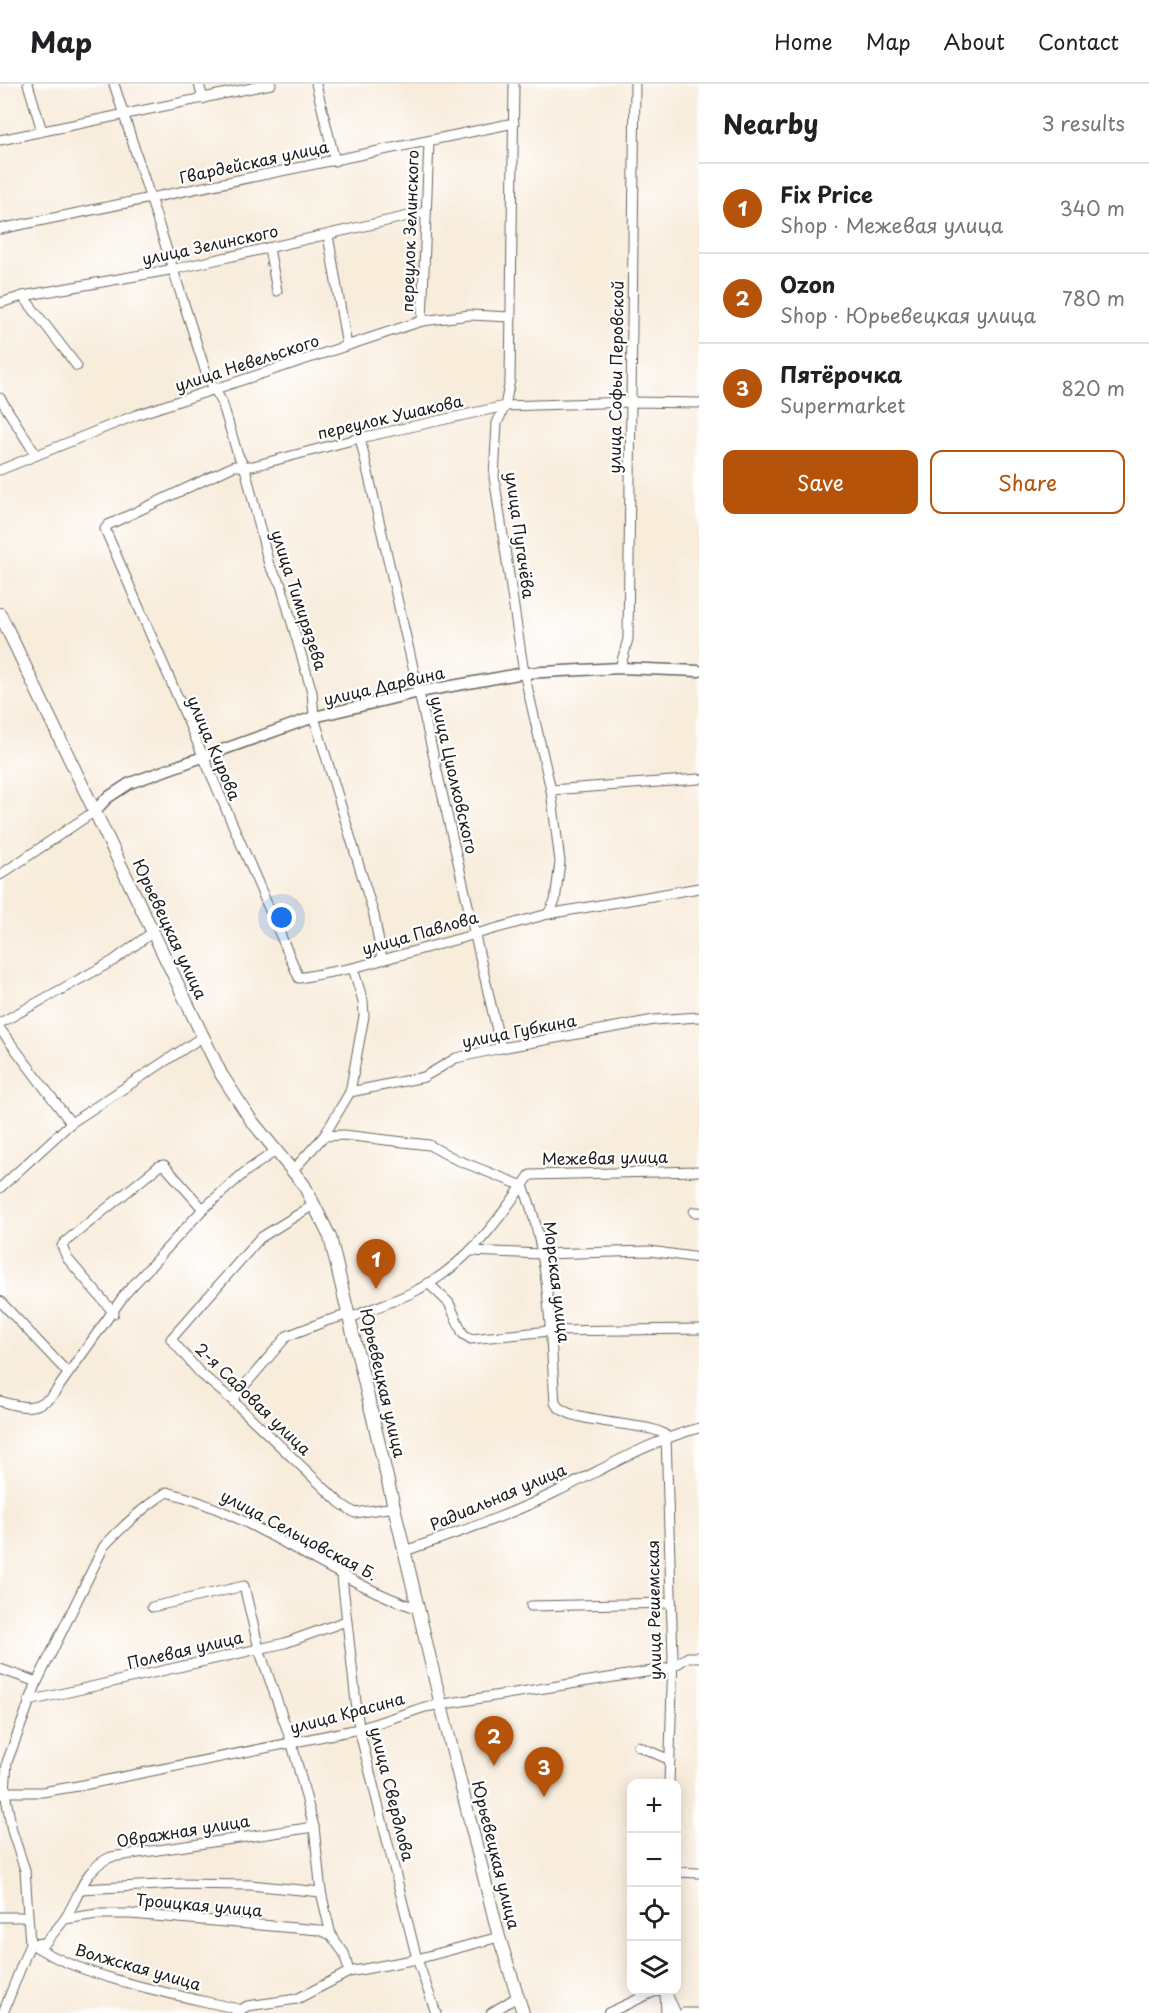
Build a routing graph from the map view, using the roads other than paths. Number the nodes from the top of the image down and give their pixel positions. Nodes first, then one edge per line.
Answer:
1 (28, 84) edge
2 (114, 84) edge
3 (199, 84) edge
4 (271, 84) edge
5 (316, 84) edge
6 (514, 84) edge
7 (635, 84) edge
8 (203, 99) junction
9 (125, 114) junction
10 (513, 123) junction
11 (42, 131) junction
12 (0, 140) edge
13 (429, 142) junction
14 (335, 161) junction
15 (152, 199) junction
16 (426, 212) junction
17 (0, 229) edge
18 (328, 234) junction
19 (269, 248) junction
20 (175, 269) junction
21 (277, 291) dead end
22 (23, 296) junction
23 (0, 303) edge
24 (511, 317) junction
25 (422, 321) junction
26 (347, 346) junction
27 (77, 366) dead end
28 (214, 390) junction
29 (0, 398) edge
30 (630, 402) junction
31 (699, 404) edge
32 (505, 406) junction
33 (360, 438) junction
34 (36, 455) junction
35 (243, 466) junction
36 (0, 470) edge
37 (105, 529) joint
38 (0, 614) edge
39 (620, 668) junction
40 (699, 671) edge
41 (524, 673) junction
42 (419, 692) junction
43 (314, 717) junction
44 (202, 757) junction
45 (699, 779) edge
46 (551, 790) junction
47 (95, 811) junction
48 (0, 875) edge
49 (699, 888) edge
50 (548, 914) junction
51 (153, 932) junction
52 (474, 933) junction
53 (382, 959) junction
54 (353, 968) junction
55 (299, 978) joint
56 (699, 1017) edge
57 (0, 1023) edge
58 (0, 1029) edge
59 (202, 1037) junction
60 (501, 1048) junction
61 (350, 1092) junction
62 (71, 1123) junction
63 (324, 1136) junction
64 (277, 1150) junction
65 (293, 1170) junction
66 (699, 1171) edge
67 (523, 1186) junction
68 (0, 1188) edge
69 (315, 1204) junction
70 (203, 1209) junction
71 (471, 1251) junction
72 (541, 1254) junction
73 (699, 1258) edge
74 (428, 1283) junction
75 (0, 1301) edge
76 (114, 1313) junction
77 (351, 1316) junction
78 (699, 1329) edge
79 (549, 1331) junction
80 (68, 1373) junction
81 (232, 1400) junction
82 (0, 1401) edge
83 (699, 1428) edge
84 (666, 1436) junction
85 (395, 1507) junction
86 (405, 1551) junction
87 (342, 1576) junction
88 (670, 1603) junction
89 (531, 1606) dead end
90 (152, 1608) dead end
91 (419, 1609) junction
92 (346, 1621) junction
93 (259, 1648) junction
94 (699, 1657) edge
95 (671, 1668) junction
96 (0, 1669) edge
97 (37, 1682) junction
98 (29, 1701) junction
99 (441, 1705) junction
100 (359, 1729) junction
101 (292, 1744) junction
102 (638, 1746) dead end
103 (670, 1760) junction
104 (669, 1779) edge
105 (3, 1792) edge
106 (314, 1827) junction
107 (681, 1872) edge
108 (699, 1873) edge
109 (81, 1889) junction
110 (321, 1892) junction
111 (0, 1917) edge
112 (27, 1917) junction
113 (65, 1919) junction
114 (331, 1935) junction
115 (499, 1936) junction
116 (31, 1945) junction
117 (417, 1959) junction
118 (349, 1972) junction
119 (653, 1995) edge
120 (664, 1995) edge
121 (665, 1995) edge
122 (517, 1997) junction
123 (237, 2011) edge
124 (3, 2013) edge
125 (436, 2013) edge
126 (491, 2013) edge
127 (523, 2013) edge
128 (608, 2013) edge
129 (666, 2013) edge
130 (676, 2013) edge
131 (684, 2013) edge
132 (699, 2013) edge

1 - 11 street
2 - 9 street, улица Тимирязева
3 - 8 street
4 - 8 street
5 - 14 street
6 - 10 street, улица Пугачёва
7 - 30 street, улица Софьи Перовской
8 - 9 street
9 - 11 street
9 - 15 street, улица Тимирязева
10 - 13 street, Гвардейская улица
10 - 24 street, улица Пугачёва
11 - 12 street
13 - 14 street, Гвардейская улица
13 - 16 street, переулок Зелинского
14 - 15 street, Гвардейская улица
15 - 17 street, Гвардейская улица
15 - 20 street, улица Тимирязева
16 - 18 street, улица Зелинского
16 - 25 street, переулок Зелинского
18 - 19 street, улица Зелинского
18 - 26 street
19 - 20 street, улица Зелинского
19 - 21 street
20 - 22 street, улица Зелинского
20 - 28 street, улица Тимирязева
22 - 23 street, улица Зелинского
22 - 27 street
24 - 25 street, улица Невельского
24 - 32 street, улица Пугачёва
25 - 26 street, улица Невельского
26 - 28 street, улица Невельского
28 - 34 street, улица Невельского
28 - 35 street, улица Тимирязева
29 - 34 street
30 - 31 street, переулок Ушакова
30 - 32 street, переулок Ушакова
30 - 39 street, улица Софьи Перовской
32 - 33 street, переулок Ушакова
32 - 41 street, улица Пугачёва
33 - 35 street, переулок Ушакова
33 - 42 street, улица Циолковского
34 - 36 street, улица Невельского
35 - 37 street, переулок Ушакова
35 - 43 street, улица Тимирязева
37 - 44 street, улица Кирова
38 - 47 main road, Юрьевецкая улица
39 - 40 street, улица Дарвина
39 - 41 street, улица Дарвина
41 - 42 street, улица Дарвина
41 - 46 street, улица Пугачёва
42 - 43 street, улица Дарвина
42 - 52 street, улица Циолковского
43 - 44 street, улица Дарвина
43 - 53 street, улица Тимирязева
44 - 47 street, улица Дарвина
44 - 55 street, улица Кирова
45 - 46 street
46 - 50 street, улица Пугачёва
47 - 48 street
47 - 51 main road, Юрьевецкая улица
49 - 50 street, улица Павлова
50 - 52 street, улица Павлова
51 - 57 street
51 - 59 main road, Юрьевецкая улица
52 - 53 street, улица Павлова
52 - 60 street, улица Циолковского
53 - 54 street, улица Павлова
54 - 55 street, улица Павлова
54 - 61 street
56 - 60 street, улица Губкина
58 - 62 street
59 - 62 street
59 - 64 main road, Юрьевецкая улица
60 - 61 street, улица Губкина
61 - 63 street
62 - 68 street
63 - 65 street
63 - 67 street
64 - 65 main road, Юрьевецкая улица
64 - 70 street
65 - 69 main road, Юрьевецкая улица
66 - 67 street, Межевая улица
67 - 71 street, Межевая улица
67 - 72 street, Морская улица
69 - 77 main road, Юрьевецкая улица
69 - 81 street, 2-я Садовая улица
70 - 76 street
70 - 76 street
71 - 72 street
71 - 74 street, Межевая улица
72 - 73 street
72 - 79 street, Морская улица
74 - 77 street, Межевая улица
74 - 79 street
75 - 80 street
76 - 80 street
77 - 81 street, Межевая улица
77 - 85 main road, Юрьевецкая улица
78 - 79 street
79 - 84 street, Морская улица
80 - 82 street
81 - 85 street, 2-я Садовая улица
83 - 84 street
84 - 86 street, Радиальная улица
84 - 88 street, улица Решемская
85 - 86 main road, Юрьевецкая улица
86 - 91 main road, Юрьевецкая улица
87 - 91 street, улица Сельцовская Б.
87 - 92 street, улица Свердлова
87 - 97 street, улица Сельцовская Б.
88 - 89 street
88 - 95 street, улица Решемская
90 - 93 street
91 - 99 main road, Юрьевецкая улица
92 - 93 street, Полевая улица
92 - 100 street, улица Свердлова
93 - 98 street, Полевая улица
93 - 101 street
94 - 95 street, улица Красина
95 - 99 street, улица Красина
95 - 103 street, улица Решемская
96 - 97 street
97 - 98 street, улица Сельцовская Б.
98 - 105 street, улица Сельцовская Б.
99 - 100 street, улица Красина
99 - 115 main road, Юрьевецкая улица
100 - 101 street, улица Красина
100 - 117 street, улица Свердлова
101 - 105 street, улица Красина
101 - 106 street
102 - 103 street
103 - 104 street, улица Решемская
105 - 112 street, улица Сельцовская Б.
106 - 109 street, Овражная улица
106 - 110 street
107 - 108 street
109 - 110 street
109 - 113 street, Овражная улица
110 - 114 street
111 - 112 street
112 - 116 street, улица Сельцовская Б.
113 - 114 street, Троицкая улица
113 - 116 street, Овражная улица
114 - 118 street
115 - 117 street
115 - 122 main road, Юрьевецкая улица
116 - 123 street, Волжская улица
116 - 124 street, улица Сельцовская Б.
117 - 118 street
117 - 125 street, улица Свердлова
118 - 123 street
119 - 128 street
120 - 129 street
121 - 130 street
122 - 126 street
122 - 127 main road, Юрьевецкая улица
131 - 132 street

